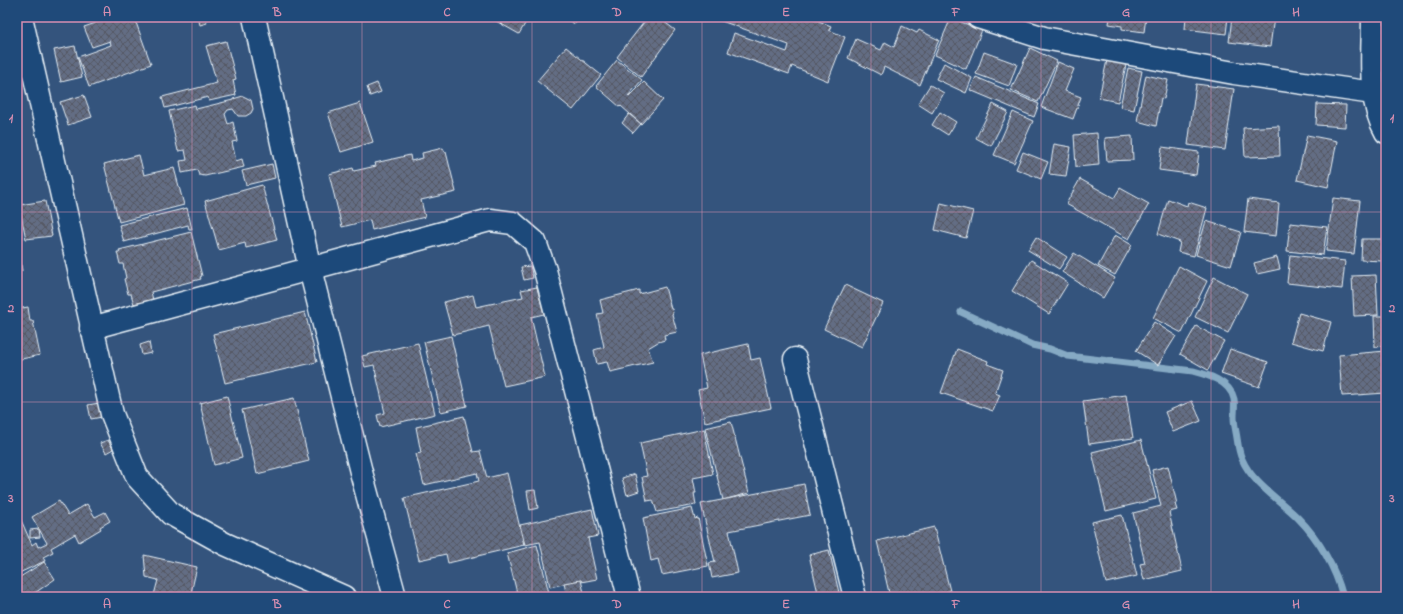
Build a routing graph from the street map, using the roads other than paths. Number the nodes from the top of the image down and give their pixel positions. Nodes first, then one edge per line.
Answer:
1 (20, 17) edge
2 (254, 17) edge
3 (978, 17) edge
4 (1374, 17) edge
5 (1380, 55) edge
6 (1373, 93) junction
7 (1386, 132) edge
8 (310, 269) junction
9 (91, 328) junction
10 (795, 359) dead end
11 (344, 597) edge
12 (395, 597) edge
13 (628, 597) edge
14 (855, 597) edge

1 - 9 street
2 - 8 street
3 - 6 street
4 - 5 street
5 - 6 street
6 - 7 street
8 - 9 street
8 - 12 street
8 - 13 street
9 - 11 street
10 - 14 street

